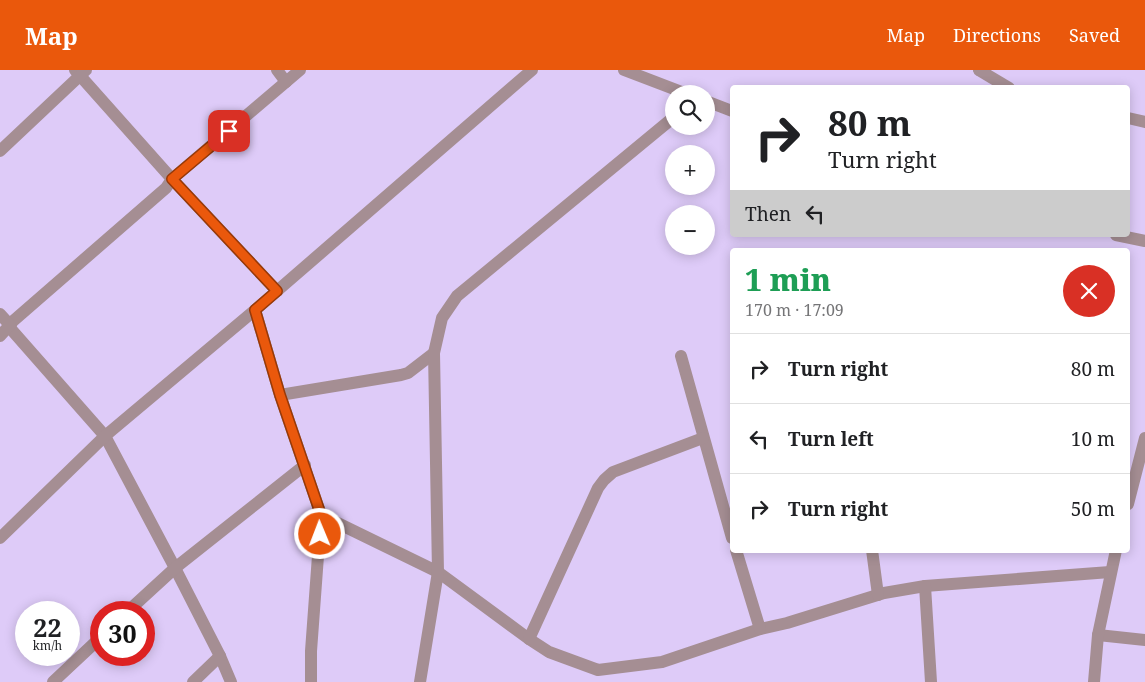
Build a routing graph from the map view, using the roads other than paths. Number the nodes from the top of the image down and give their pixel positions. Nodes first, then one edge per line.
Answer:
1 (277, 70) edge
2 (300, 70) edge
3 (532, 70) edge
4 (624, 70) edge
5 (979, 70) edge
6 (81, 72) edge
7 (286, 82) junction
8 (1005, 85) edge
9 (665, 86) edge
10 (715, 104) edge
11 (730, 110) edge
12 (1130, 118) edge
13 (1145, 122) edge
14 (665, 125) edge
15 (0, 151) edge
16 (172, 179) junction
17 (1126, 237) edge
18 (1145, 241) edge
19 (277, 291) junction
20 (255, 310) junction
21 (0, 314) edge
22 (10, 325) junction
23 (0, 336) edge
24 (434, 353) junction
25 (680, 356) dead end
26 (280, 395) junction
27 (105, 436) junction
28 (703, 438) junction
29 (1145, 438) edge
30 (1142, 462) edge
31 (305, 465) junction
32 (1130, 498) edge
33 (321, 515) junction
34 (730, 531) edge
35 (0, 538) edge
36 (737, 553) edge
37 (872, 553) edge
38 (1115, 553) edge
39 (175, 568) junction
40 (438, 572) junction
41 (1110, 572) junction
42 (925, 586) junction
43 (878, 595) junction
44 (139, 601) edge
45 (760, 629) junction
46 (1098, 635) junction
47 (529, 639) junction
48 (1145, 640) edge
49 (90, 647) edge
50 (220, 656) junction
51 (315, 680) edge
52 (53, 682) edge
53 (193, 682) edge
54 (230, 682) edge
55 (420, 682) edge
56 (931, 682) edge
57 (1094, 682) edge

1 - 7 street
2 - 7 street
3 - 19 street
4 - 9 street
5 - 8 street
6 - 15 street
6 - 16 street
7 - 16 street
10 - 11 street
12 - 13 street
14 - 24 street
16 - 19 street
16 - 22 street
17 - 18 street
19 - 20 street
20 - 26 street
20 - 27 street
21 - 22 street
22 - 23 street
22 - 27 street
24 - 26 street
24 - 40 street
25 - 28 street
26 - 31 street
27 - 35 street
27 - 39 street
28 - 34 street
28 - 47 street
29 - 30 street
30 - 32 street
31 - 33 street
31 - 39 street
33 - 40 street
33 - 51 street
36 - 45 street
37 - 43 street
38 - 41 street
39 - 44 street
39 - 50 street
40 - 47 street
40 - 55 street
41 - 42 street
41 - 46 street
42 - 43 street
42 - 56 street
43 - 45 street
45 - 47 street
46 - 48 street
46 - 57 street
49 - 52 street
50 - 53 street
50 - 54 street

